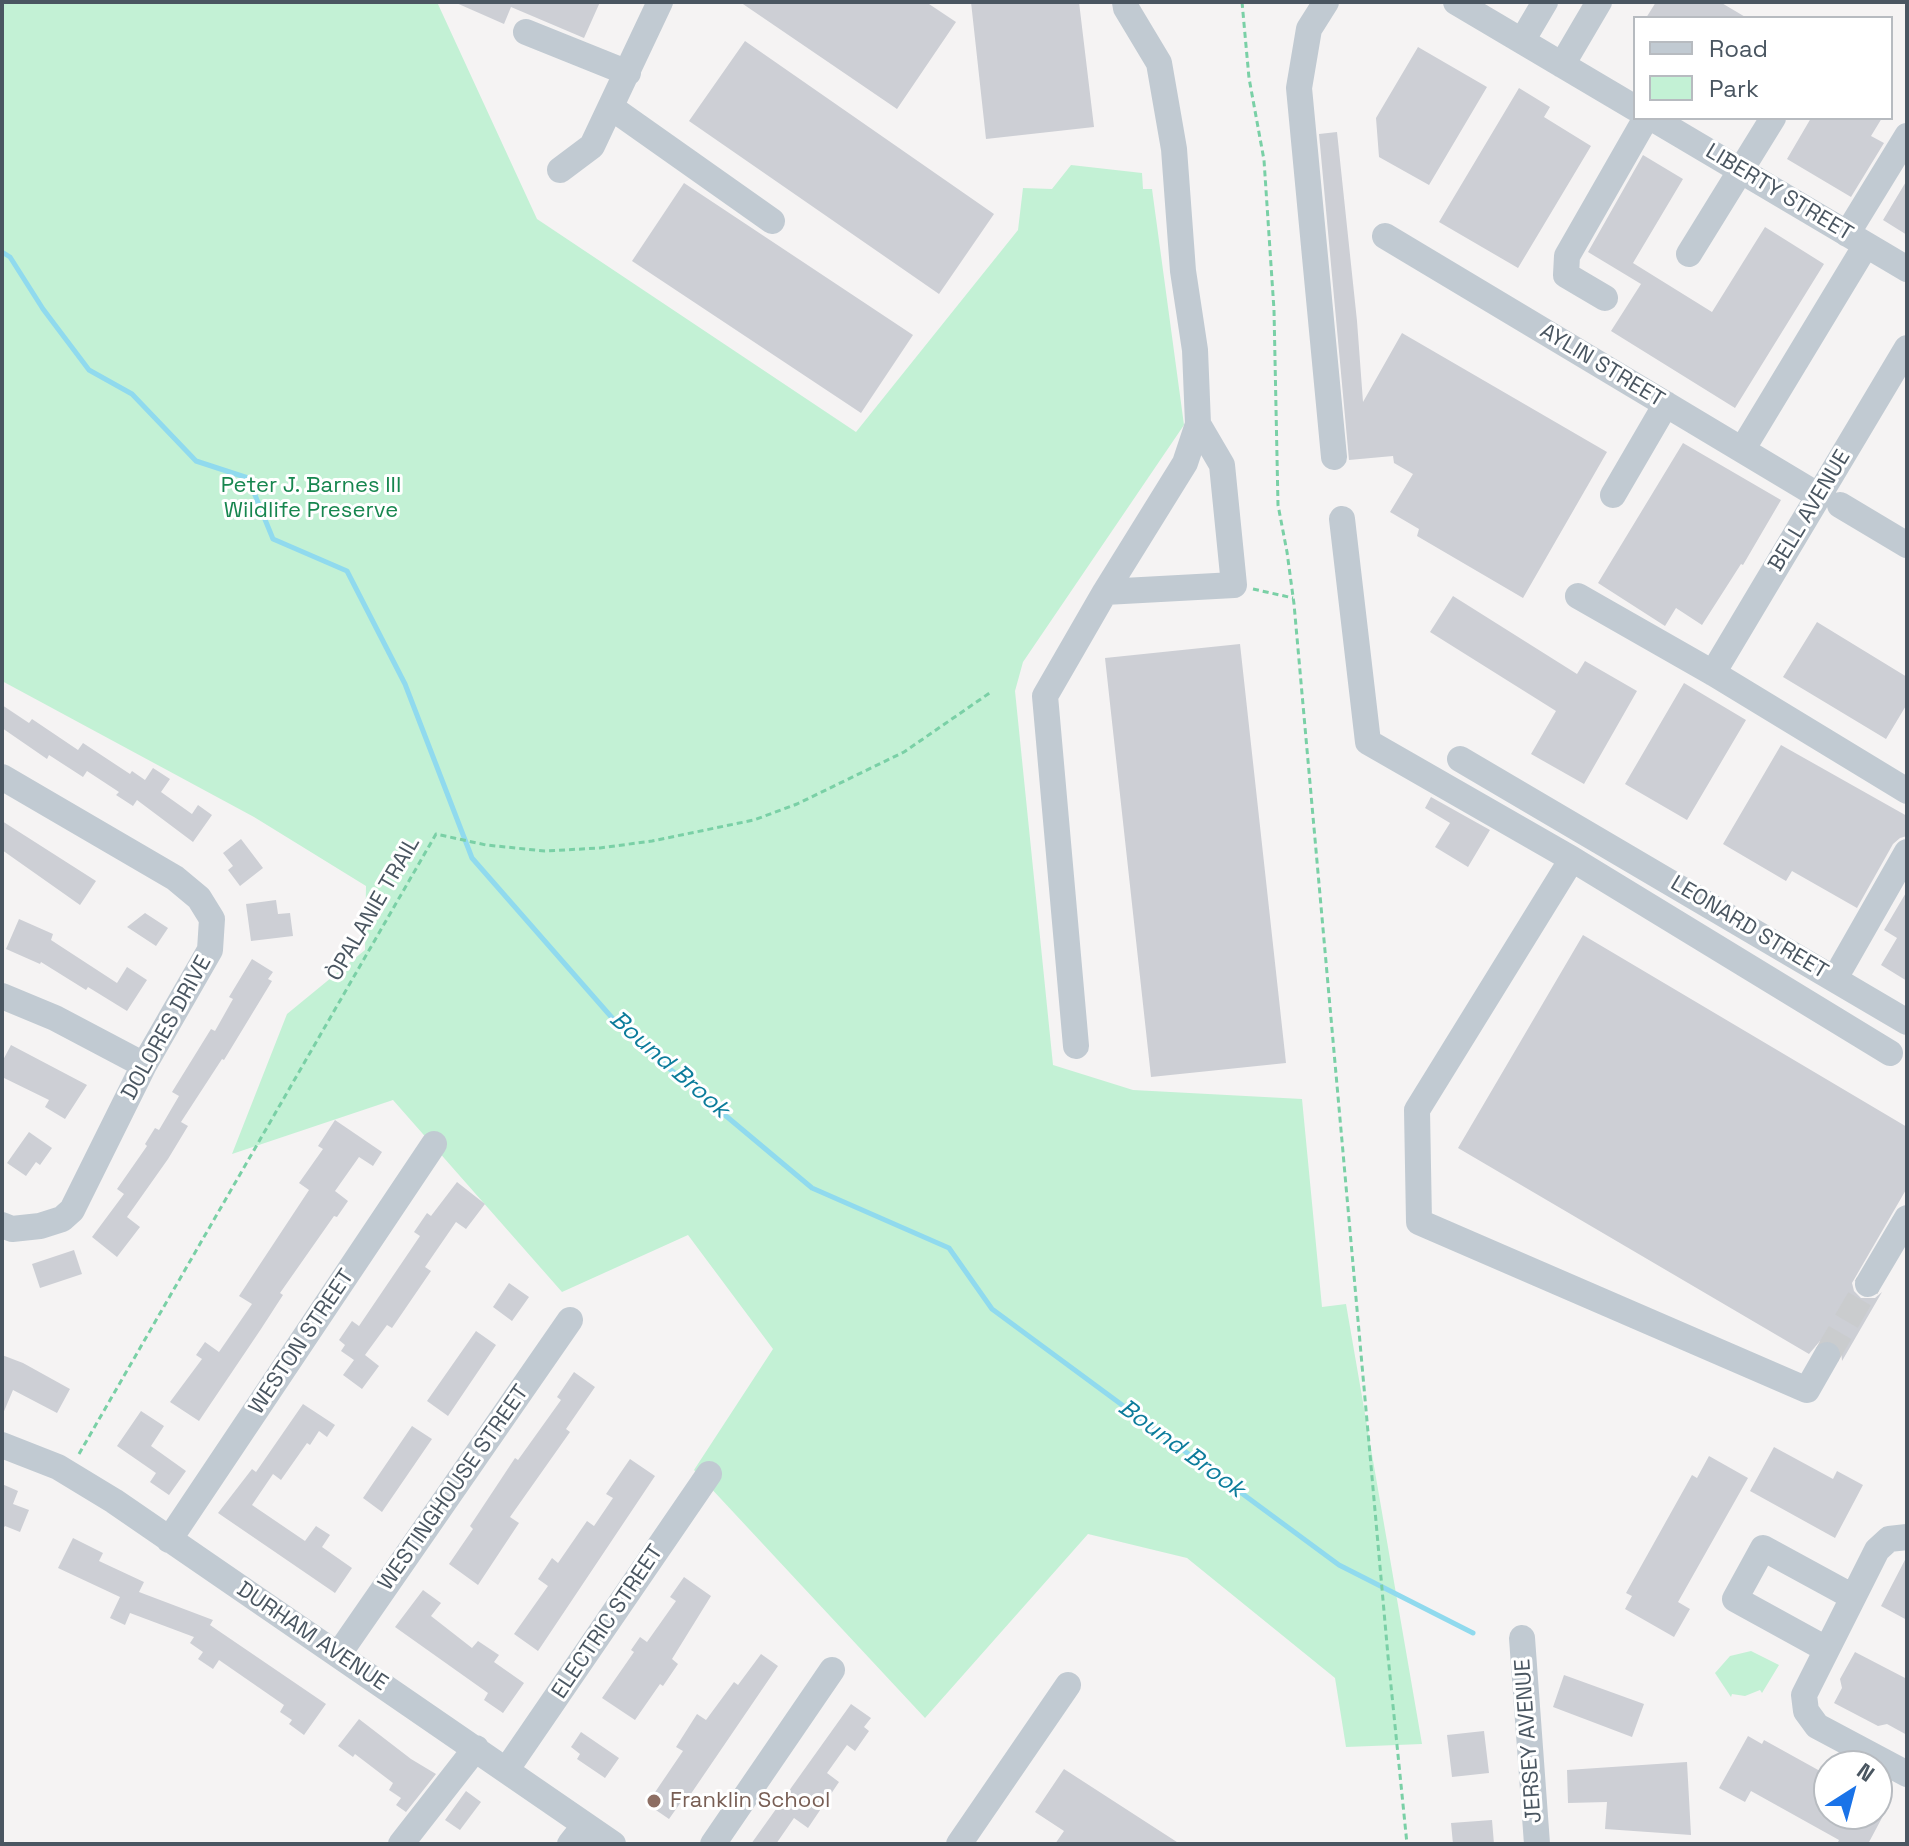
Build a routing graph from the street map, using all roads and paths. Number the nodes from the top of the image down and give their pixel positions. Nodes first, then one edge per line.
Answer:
1 (660, 2) edge
2 (1125, 2) edge
3 (1242, 2) edge
4 (1326, 2) edge
5 (1456, 2) edge
6 (1545, 2) edge
7 (1599, 2) edge
8 (526, 32) dead end
9 (1522, 41) junction
10 (1562, 65) junction
11 (628, 73) junction
12 (1633, 107) edge
13 (612, 108) junction
14 (1648, 120) edge
15 (1652, 120) edge
16 (1772, 120) edge
17 (1907, 136) edge
18 (560, 170) dead end
19 (1741, 171) junction
20 (772, 221) dead end
21 (1385, 236) dead end
22 (1857, 239) junction
23 (1689, 254) dead end
24 (1907, 269) edge
25 (1605, 298) dead end
26 (1907, 348) edge
27 (1666, 404) junction
28 (1198, 424) junction
29 (1742, 450) junction
30 (1334, 457) dead end
31 (1613, 495) dead end
32 (1830, 500) junction
33 (1342, 519) dead end
34 (1907, 545) edge
35 (1234, 585) junction
36 (1105, 592) junction
37 (1578, 596) dead end
38 (1293, 598) junction
39 (1713, 673) junction
40 (991, 692) dead end
41 (1460, 759) dead end
42 (2, 777) edge
43 (1907, 791) edge
44 (1907, 852) edge
45 (1572, 859) junction
46 (1842, 966) dead end
47 (2, 996) edge
48 (1907, 1023) edge
49 (1076, 1046) dead end
50 (1898, 1062) edge
51 (144, 1065) junction
52 (434, 1144) dead end
53 (1907, 1218) edge
54 (2, 1225) edge
55 (1868, 1284) tunnel mouth
56 (570, 1320) dead end
57 (1827, 1355) tunnel mouth
58 (2, 1445) edge
59 (69, 1473) junction
60 (709, 1474) dead end
61 (1907, 1537) edge
62 (169, 1540) junction
63 (1853, 1597) junction
64 (1522, 1638) dead end
65 (1826, 1649) junction
66 (338, 1655) junction
67 (832, 1670) dead end
68 (1068, 1685) dead end
69 (476, 1748) junction
70 (507, 1769) junction
71 (1907, 1774) edge
72 (577, 1834) edge
73 (401, 1844) edge
74 (613, 1844) edge
75 (713, 1844) edge
76 (959, 1844) edge
77 (1407, 1844) edge
78 (1537, 1844) edge

1 - 11 street
2 - 28 street
3 - 38 path
4 - 30 street
5 - 9 street
6 - 9 street
7 - 10 street
8 - 11 street
9 - 10 street
10 - 12 street
11 - 13 street
13 - 18 street
13 - 20 street
14 - 25 street
15 - 19 street, LIBERTY STREET
16 - 19 street
17 - 22 street
19 - 22 street, LIBERTY STREET
19 - 23 street
21 - 27 street, AYLIN STREET
22 - 24 street, LIBERTY STREET
22 - 29 street
26 - 32 street, BELL AVENUE
27 - 29 street, AYLIN STREET
27 - 31 street
28 - 35 street
28 - 36 street
29 - 32 street, AYLIN STREET
32 - 34 street, AYLIN STREET
32 - 39 street, BELL AVENUE
33 - 45 street
35 - 36 street
35 - 38 path
36 - 49 street
37 - 39 street
38 - 77 path
39 - 43 street
40 - 59 path, ÒPALANIE TRAIL
41 - 48 street, LEONARD STREET
42 - 51 street, DOLORES DRIVE
44 - 46 street
45 - 50 street
45 - 57 street
47 - 51 street
48 - 50 street
51 - 54 street, DOLORES DRIVE
52 - 62 street, WESTON STREET
53 - 55 street
56 - 66 street, WESTINGHOUSE STREET
58 - 59 street, DURHAM AVENUE
59 - 62 street, DURHAM AVENUE
60 - 70 street, ELECTRIC STREET
61 - 63 street
62 - 66 street, DURHAM AVENUE
63 - 65 street
63 - 65 street
64 - 78 street, JERSEY AVENUE
65 - 71 street
66 - 69 street, DURHAM AVENUE
67 - 75 street
68 - 76 street
69 - 70 street, DURHAM AVENUE
69 - 73 street
70 - 72 street, DURHAM AVENUE
72 - 74 street, DURHAM AVENUE

